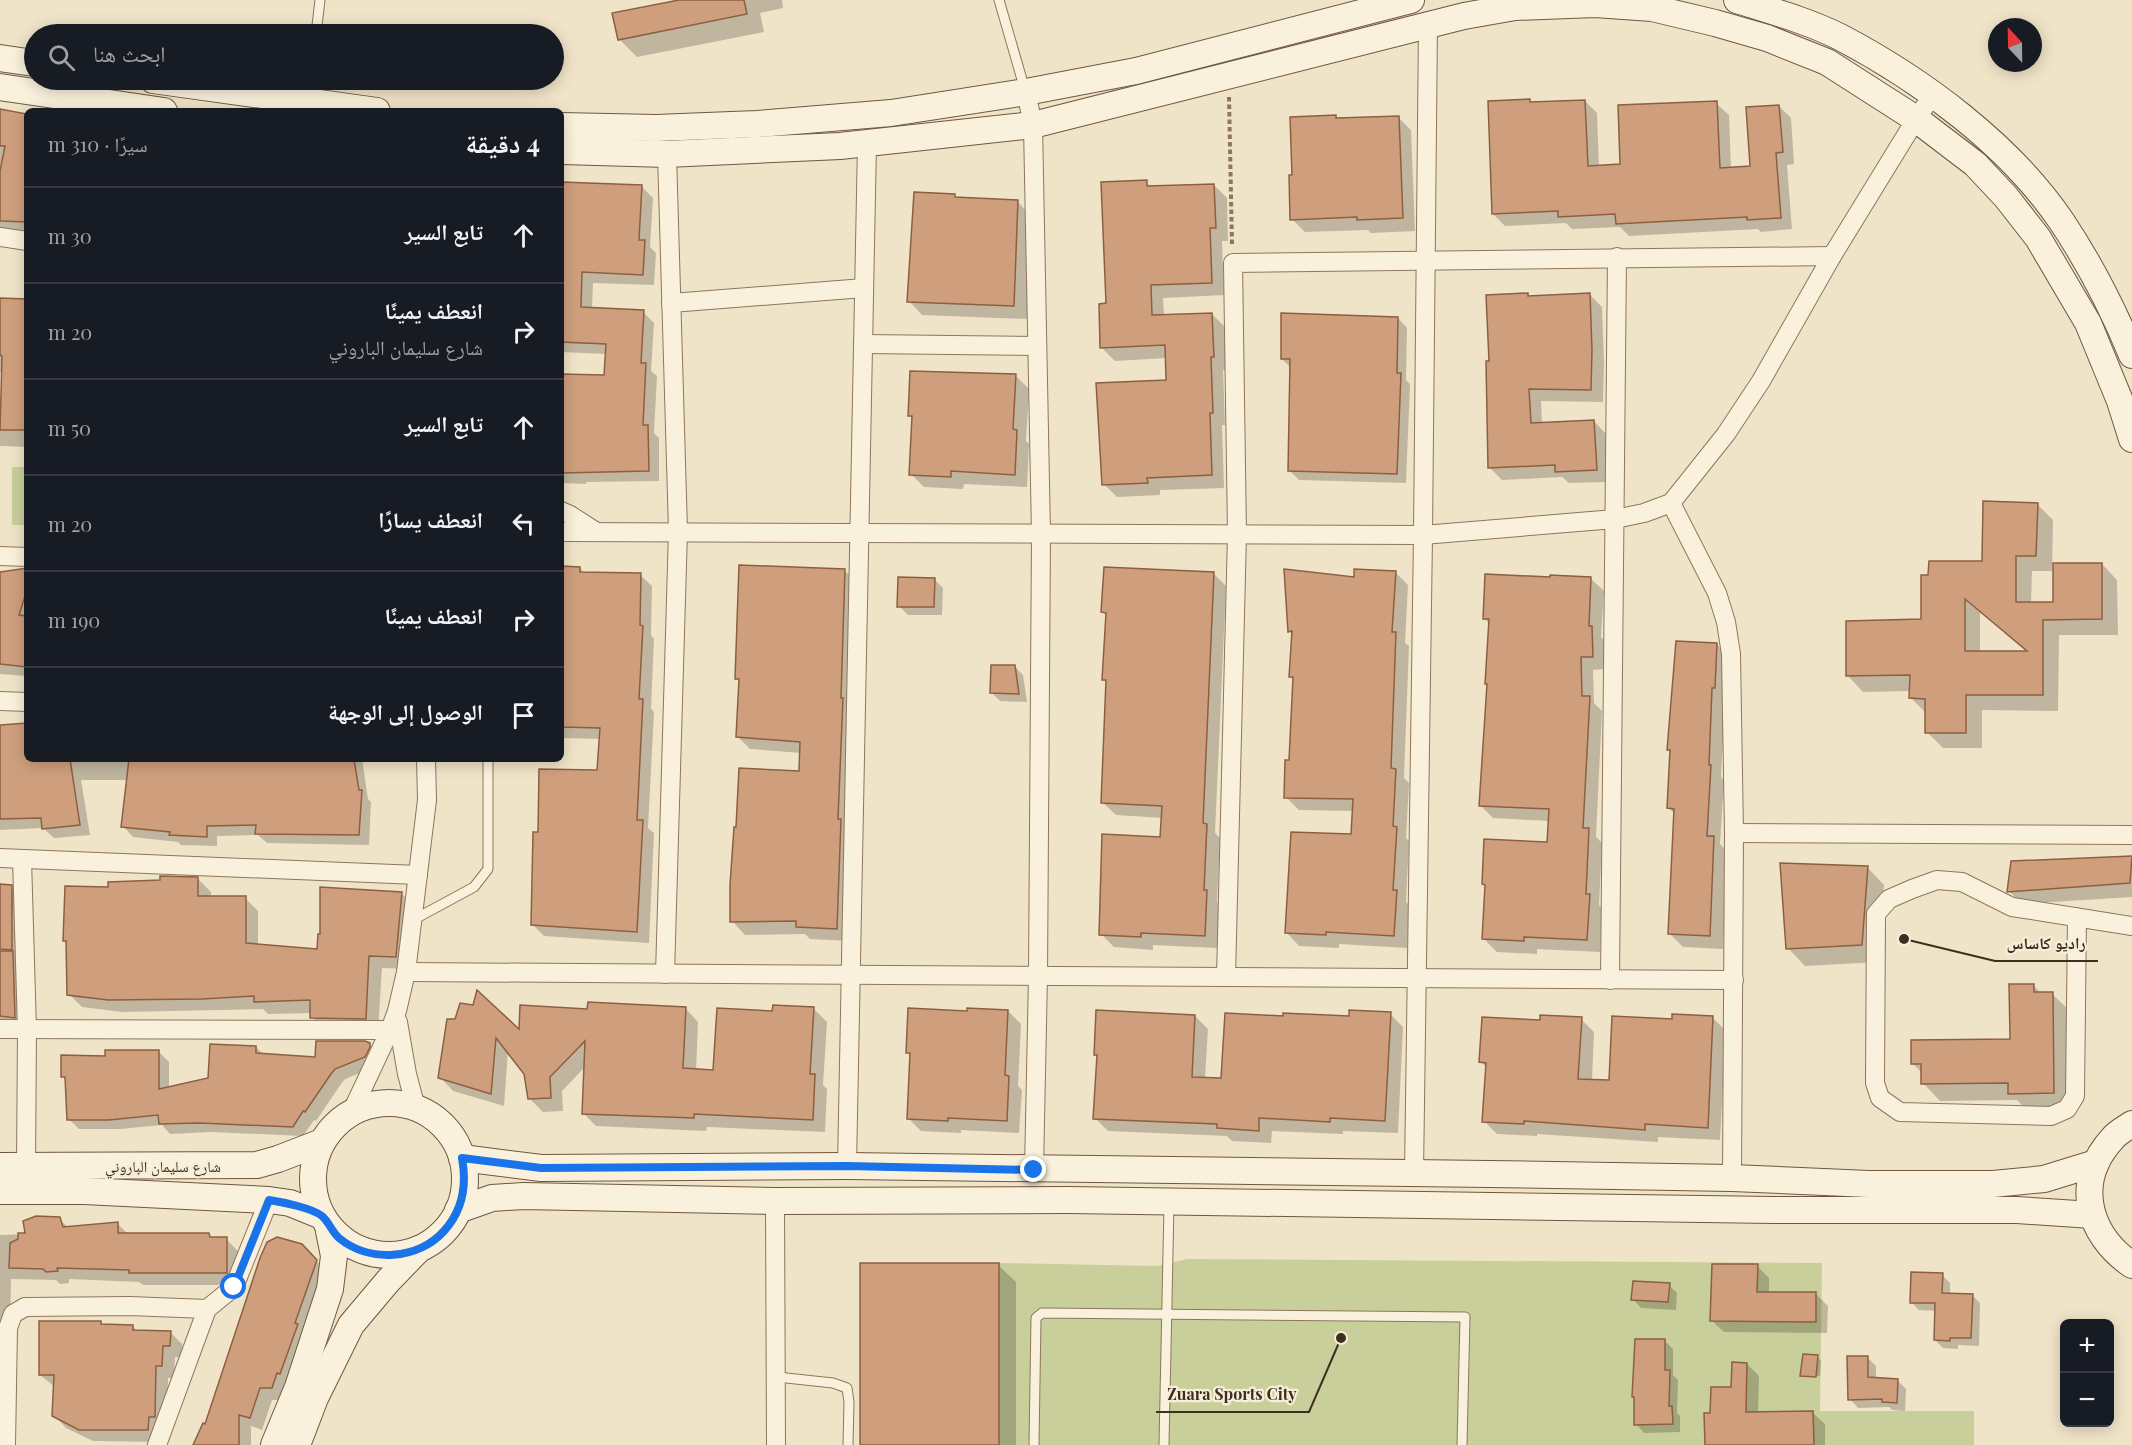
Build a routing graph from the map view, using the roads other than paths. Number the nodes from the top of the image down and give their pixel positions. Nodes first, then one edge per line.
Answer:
1 (320, 0) edge
2 (999, 0) edge
3 (1411, 0) edge
4 (1737, 0) edge
5 (316, 24) edge
6 (1428, 24) junction
7 (0, 58) edge
8 (24, 62) edge
9 (0, 87) edge
10 (244, 90) edge
11 (1026, 92) junction
12 (1933, 95) junction
13 (308, 97) edge
14 (130, 108) edge
15 (362, 108) edge
16 (1916, 119) junction
17 (1033, 125) junction
18 (564, 126) edge
19 (867, 143) junction
20 (564, 151) edge
21 (667, 154) junction
22 (0, 237) edge
23 (24, 241) edge
24 (1832, 256) junction
25 (1617, 257) junction
26 (1426, 261) junction
27 (864, 288) junction
28 (671, 303) junction
29 (863, 344) junction
30 (1037, 346) junction
31 (2132, 355) edge
32 (2132, 439) edge
33 (1671, 503) junction
34 (564, 512) edge
35 (1615, 519) junction
36 (595, 531) junction
37 (678, 531) junction
38 (564, 532) edge
39 (858, 533) junction
40 (1041, 534) junction
41 (1237, 534) junction
42 (1423, 535) junction
43 (0, 556) edge
44 (24, 557) edge
45 (0, 701) edge
46 (24, 702) edge
47 (426, 762) edge
48 (488, 762) edge
49 (1734, 833) junction
50 (2132, 835) edge
51 (0, 858) edge
52 (22, 859) junction
53 (418, 874) junction
54 (2077, 917) junction
55 (413, 920) junction
56 (2132, 926) edge
57 (406, 972) junction
58 (665, 974) junction
59 (852, 975) junction
60 (1038, 976) junction
61 (1226, 977) junction
62 (1416, 978) junction
63 (1610, 980) junction
64 (1734, 980) junction
65 (0, 1029) edge
66 (27, 1030) junction
67 (394, 1031) junction
68 (416, 1108) junction
69 (351, 1113) junction
70 (2132, 1124) edge
71 (322, 1142) junction
72 (462, 1158) junction
73 (2096, 1162) junction
74 (0, 1166) edge
75 (847, 1166) junction
76 (26, 1167) junction
77 (1034, 1170) junction
78 (1414, 1173) junction
79 (1489, 1174) junction
80 (1732, 1178) junction
81 (0, 1191) edge
82 (269, 1200) junction
83 (775, 1201) junction
84 (1169, 1202) junction
85 (1488, 1205) junction
86 (458, 1210) junction
87 (2092, 1215) junction
88 (325, 1221) junction
89 (419, 1249) junction
90 (2132, 1265) edge
91 (207, 1309) junction
92 (1167, 1314) junction
93 (777, 1377) junction
94 (6, 1445) edge
95 (157, 1445) edge
96 (274, 1445) edge
97 (297, 1445) edge
98 (776, 1445) edge
99 (848, 1445) edge
100 (1034, 1445) edge
101 (1164, 1445) edge
102 (1462, 1445) edge

1 - 5 lane
2 - 11 lane
3 - 11 street
4 - 12 street
6 - 16 street
6 - 17 street
6 - 26 street
7 - 8 street
9 - 14 street
10 - 13 street
11 - 17 street
11 - 18 street
12 - 16 street
12 - 31 street
13 - 15 street
16 - 24 street
16 - 32 street
17 - 19 street
17 - 30 street
19 - 21 street
19 - 27 street
20 - 21 street
21 - 28 street
22 - 23 street
24 - 25 street
24 - 33 street
25 - 26 street
25 - 35 street
26 - 41 street
26 - 42 street
27 - 28 street
27 - 29 street
28 - 37 street
29 - 30 street
29 - 39 street
30 - 40 street
33 - 35 street
33 - 49 street
34 - 36 street
35 - 42 street
35 - 63 street
36 - 37 street
36 - 38 street
37 - 39 street
37 - 58 street
39 - 40 street
39 - 59 street
40 - 41 street
40 - 60 street
41 - 42 street
41 - 61 street
42 - 62 street
43 - 44 street
45 - 46 street
47 - 53 street
48 - 55 lane
49 - 50 street
49 - 64 street
51 - 52 street
52 - 53 street
52 - 66 street
53 - 55 street
54 - 54 street
54 - 56 street
55 - 57 street
57 - 58 street
57 - 67 street
58 - 59 street
59 - 60 street
59 - 75 street
60 - 61 street
60 - 77 street
61 - 62 street
62 - 63 street
62 - 78 street
63 - 64 street
64 - 80 street
65 - 66 street
66 - 67 street
66 - 76 street
67 - 68 street
67 - 69 street
68 - 69 street
68 - 72 street
69 - 71 street
70 - 73 street
71 - 76 street, شارع سليمان الباروني
71 - 88 street
72 - 75 street
72 - 86 street
73 - 80 street
73 - 87 street
74 - 76 street, شارع سليمان الباروني
75 - 77 street
77 - 78 street
78 - 79 street
79 - 80 street
79 - 85 street
81 - 82 street, شارع سليمان الباروني
82 - 88 street, شارع سليمان الباروني
82 - 91 street
83 - 84 street
83 - 86 street
83 - 93 street
84 - 85 street
84 - 92 lane
85 - 87 street
86 - 89 street
87 - 90 street
88 - 89 street
88 - 96 street
89 - 97 street
91 - 94 street
91 - 95 street
92 - 100 lane
92 - 101 lane
92 - 102 lane
93 - 98 street
93 - 99 lane

